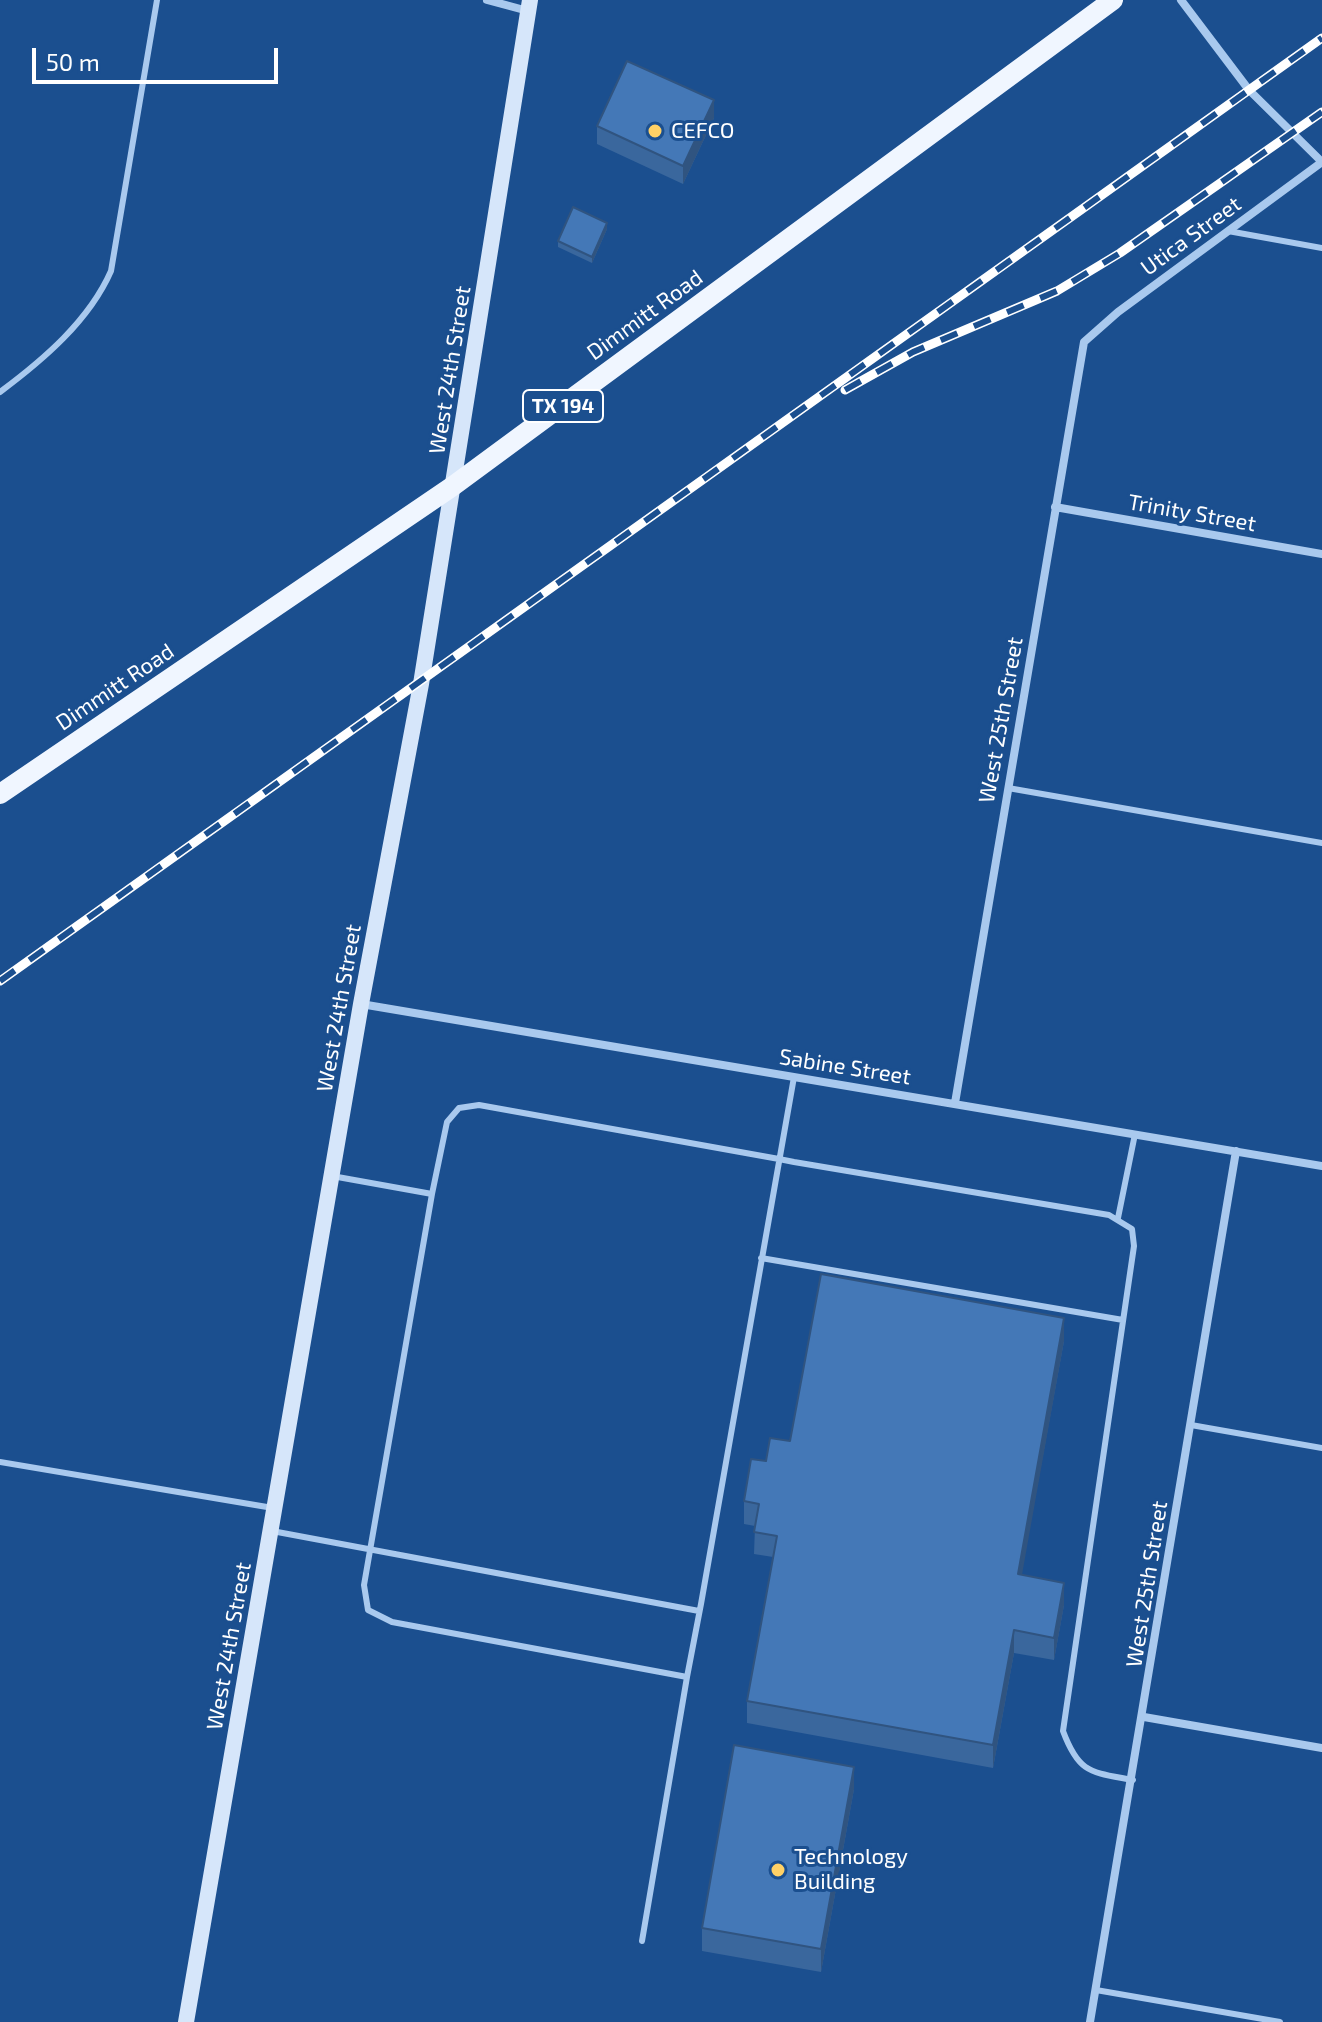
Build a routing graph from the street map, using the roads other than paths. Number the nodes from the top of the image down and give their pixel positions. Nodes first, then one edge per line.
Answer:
1 (157, 0) edge
2 (487, 0) edge
3 (1113, 0) edge
4 (1181, 0) edge
5 (529, 6) edge
6 (1322, 162) edge
7 (1228, 231) junction
8 (1322, 248) edge
9 (1084, 342) joint
10 (0, 392) edge
11 (453, 486) junction
12 (1055, 507) junction
13 (1322, 554) edge
14 (1008, 788) junction
15 (0, 794) edge
16 (1322, 843) edge
17 (361, 1004) junction
18 (794, 1077) junction
19 (955, 1103) junction
20 (1135, 1134) junction
21 (1236, 1151) junction
22 (779, 1159) junction
23 (1322, 1166) edge
24 (332, 1176) junction
25 (432, 1194) junction
26 (1118, 1218) junction
27 (761, 1258) junction
28 (1123, 1320) junction
29 (1191, 1425) junction
30 (1322, 1448) edge
31 (0, 1462) edge
32 (276, 1508) junction
33 (272, 1531) junction
34 (369, 1549) junction
35 (699, 1611) junction
36 (687, 1677) junction
37 (1144, 1717) junction
38 (1322, 1748) edge
39 (1133, 1780) junction
40 (642, 1941) dead end
41 (1096, 1990) junction
42 (186, 2022) edge
43 (1090, 2022) edge
44 (1280, 2022) edge

1 - 10 lane
2 - 5 street
3 - 11 main road, Dimmitt Road / TX 194
4 - 6 street
5 - 11 main road, West 24th Street
6 - 7 street, Utica Street
7 - 8 lane
7 - 9 street, Utica Street
9 - 12 street, West 25th Street
11 - 15 main road, Dimmitt Road / TX 194
11 - 17 main road, West 24th Street
12 - 13 street, Trinity Street
12 - 14 street, West 25th Street
14 - 16 lane
14 - 19 street, West 25th Street
17 - 18 street, Sabine Street
17 - 24 main road, West 24th Street
18 - 19 street, Sabine Street
18 - 22 lane
19 - 20 street, Sabine Street
20 - 21 street, Sabine Street
20 - 26 lane
21 - 23 street, Sabine Street
21 - 29 street, West 25th Street
22 - 25 lane
22 - 26 lane
22 - 27 lane
24 - 25 lane
24 - 32 main road, West 24th Street
25 - 34 lane
26 - 28 lane
27 - 28 lane
27 - 35 lane
28 - 39 lane
29 - 30 lane
29 - 37 street, West 25th Street
31 - 32 lane
32 - 33 main road, West 24th Street
33 - 34 lane
33 - 42 main road, West 24th Street
34 - 35 lane
34 - 36 lane
35 - 36 lane
36 - 40 lane
37 - 38 street
37 - 39 street, West 25th Street
39 - 41 street, West 25th Street
41 - 43 street, West 25th Street
41 - 44 lane

